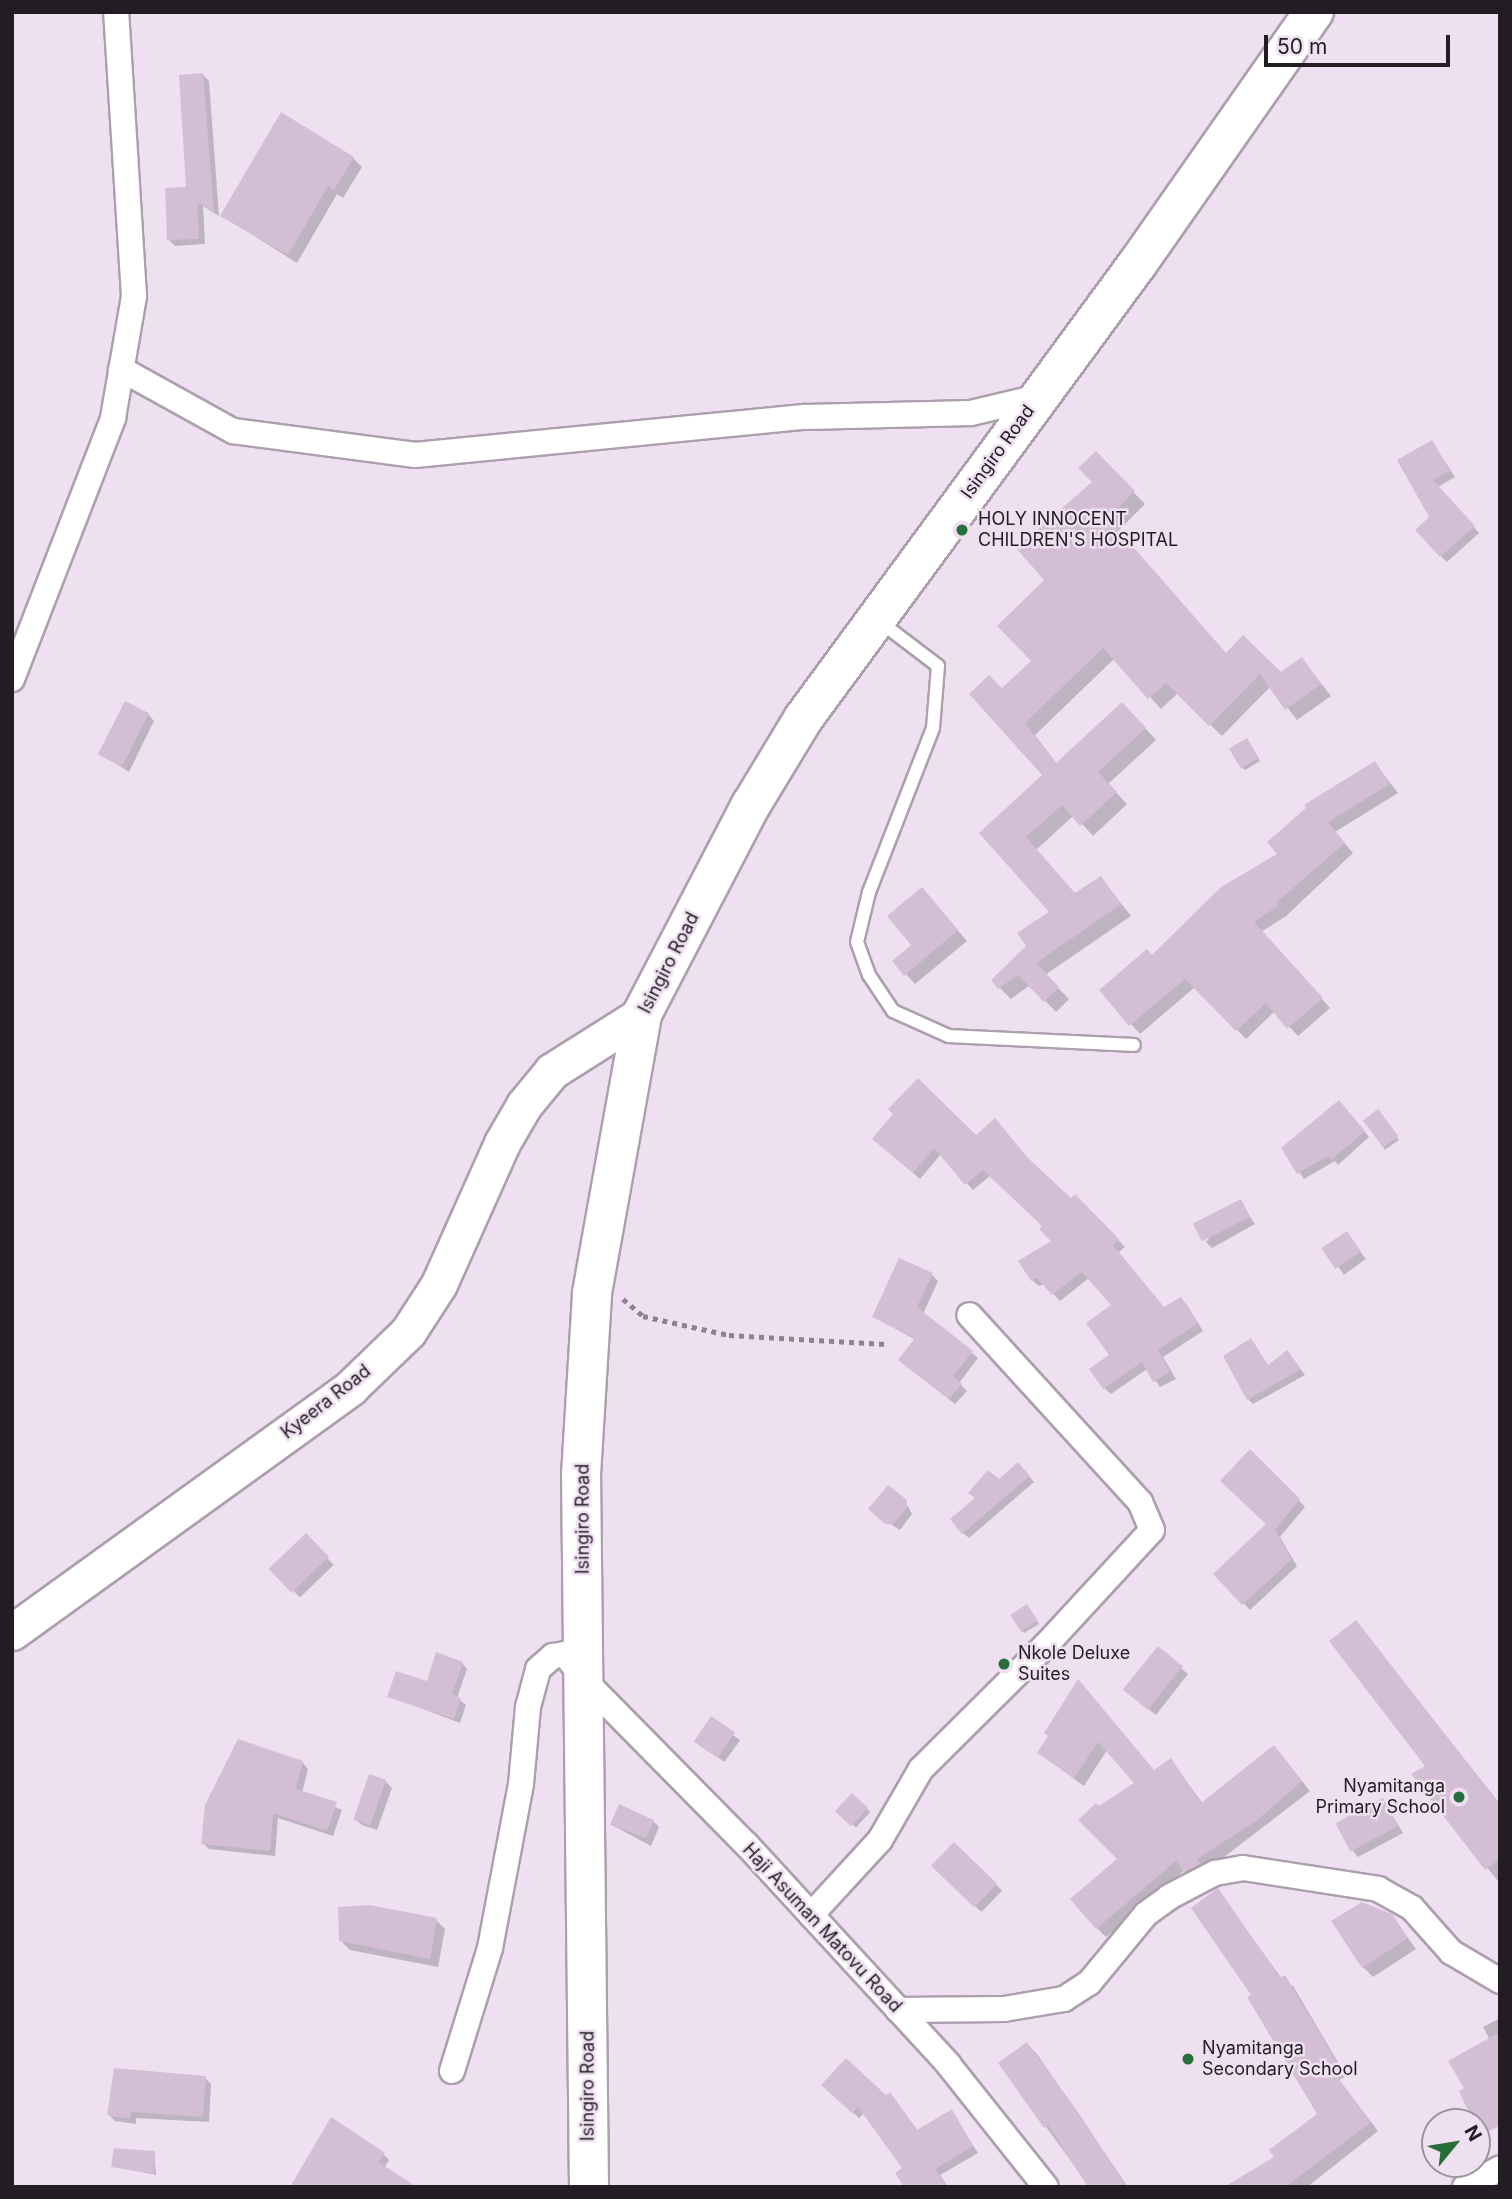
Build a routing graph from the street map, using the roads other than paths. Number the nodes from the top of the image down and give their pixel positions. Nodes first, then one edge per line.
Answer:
1 (116, 12) edge
2 (1314, 12) edge
3 (121, 369) junction
4 (1038, 397) junction
5 (876, 618) junction
6 (12, 679) edge
7 (642, 1014) junction
8 (1134, 1045) dead end
9 (969, 1315) dead end
10 (12, 1632) edge
11 (585, 1681) junction
12 (811, 1915) junction
13 (1500, 1981) edge
14 (898, 2010) junction
15 (452, 2071) dead end
16 (1500, 2168) edge
17 (589, 2187) edge
18 (1046, 2187) edge
19 (1465, 2187) edge

1 - 3 street
2 - 4 main road, Isingiro Road
3 - 4 street
3 - 6 street
4 - 5 main road, Isingiro Road
5 - 7 main road, Isingiro Road
5 - 8 lane
7 - 10 main road, Kyeera Road
7 - 11 main road, Isingiro Road
9 - 12 street
11 - 12 street, Haji Asuman Matovu Road
11 - 15 street, Haji Asuman Matovu Road
11 - 17 main road, Isingiro Road
12 - 14 street, Haji Asuman Matovu Road
13 - 14 street
14 - 18 street, Haji Asuman Matovu Road
16 - 19 street

